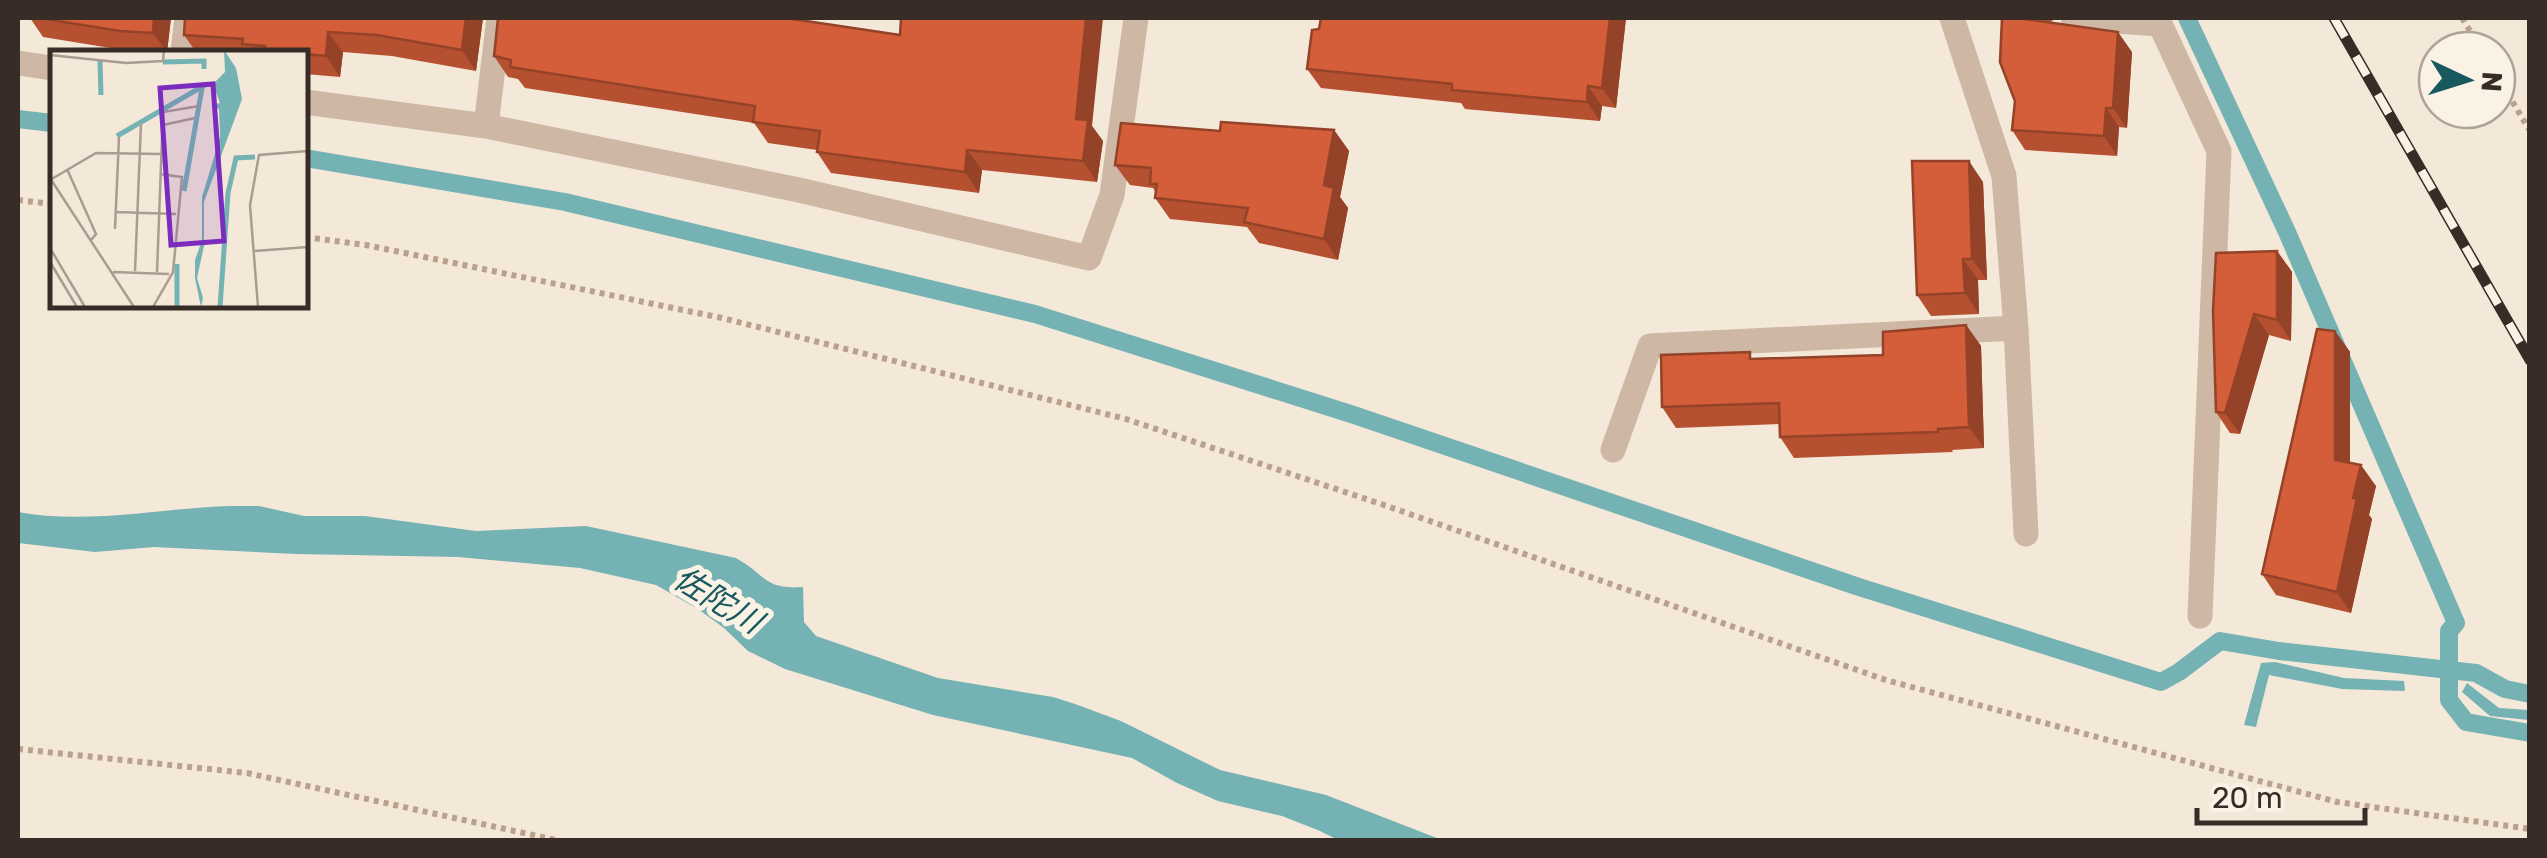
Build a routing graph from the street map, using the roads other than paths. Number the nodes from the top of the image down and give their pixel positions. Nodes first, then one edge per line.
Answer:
1 (187, 18) edge
2 (498, 18) edge
3 (1136, 18) edge
4 (1952, 18) edge
5 (2073, 18) edge
6 (183, 50) edge
7 (18, 63) edge
8 (50, 68) edge
9 (308, 102) edge
10 (486, 126) junction
11 (2016, 328) junction
12 (1613, 450) dead end
13 (2026, 534) dead end
14 (2200, 616) dead end

1 - 6 street
2 - 10 street
3 - 10 street
4 - 11 street
5 - 14 street
7 - 8 street
9 - 10 street
11 - 12 street
11 - 13 street

